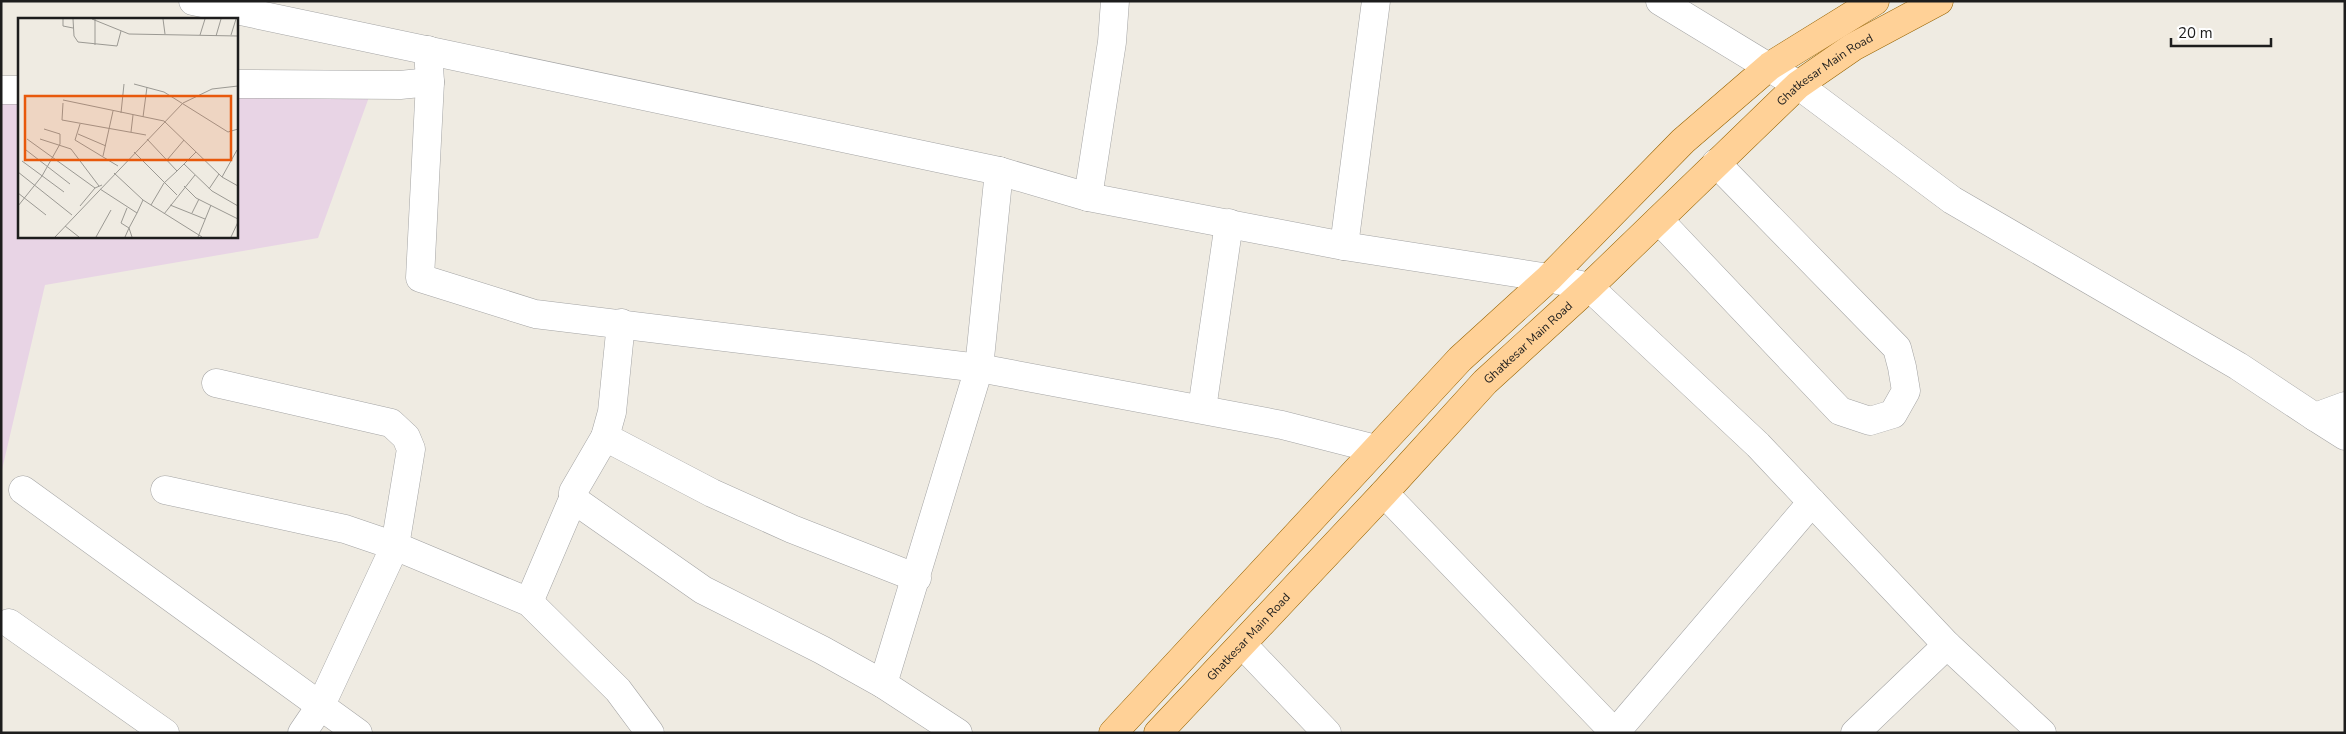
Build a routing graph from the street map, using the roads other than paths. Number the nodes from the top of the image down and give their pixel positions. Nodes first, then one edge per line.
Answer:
1 (193, 1) edge
2 (1115, 1) edge
3 (1376, 1) edge
4 (1660, 1) edge
5 (1874, 1) edge
6 (1939, 1) edge
7 (428, 50) junction
8 (1770, 66) junction
9 (430, 82) junction
10 (238, 84) edge
11 (1798, 85) junction
12 (1, 90) edge
13 (18, 90) edge
14 (1716, 163) junction
15 (999, 171) junction
16 (1088, 197) junction
17 (1659, 220) junction
18 (1229, 223) junction
19 (1344, 246) junction
20 (1549, 278) junction
21 (1588, 287) junction
22 (621, 323) junction
23 (979, 368) junction
24 (216, 383) dead end
25 (2345, 406) edge
26 (1202, 409) junction
27 (2315, 417) junction
28 (2345, 436) edge
29 (605, 437) junction
30 (1376, 449) junction
31 (23, 490) dead end
32 (165, 490) dead end
33 (1384, 493) junction
34 (573, 499) junction
35 (1812, 502) junction
36 (395, 546) junction
37 (916, 578) junction
38 (529, 602) junction
39 (9, 623) dead end
40 (1242, 644) junction
41 (1947, 645) junction
42 (884, 684) junction
43 (321, 705) junction
44 (165, 733) edge
45 (302, 733) edge
46 (358, 733) edge
47 (650, 733) edge
48 (958, 733) edge
49 (1113, 733) edge
50 (1158, 733) edge
51 (1328, 733) edge
52 (1615, 733) edge
53 (1855, 733) edge
54 (2042, 733) edge

1 - 7 street
2 - 16 street
3 - 19 street
4 - 8 street
5 - 8 main road
6 - 11 main road, Ghatkesar Main Road
7 - 9 street
7 - 15 street
8 - 11 street
8 - 20 main road
9 - 10 street
9 - 22 street
11 - 14 main road, Ghatkesar Main Road
11 - 27 street
12 - 13 street
14 - 17 main road, Ghatkesar Main Road
14 - 17 street
15 - 16 street
15 - 23 street
16 - 18 street
17 - 21 main road, Ghatkesar Main Road
18 - 19 street
18 - 26 street
19 - 20 street
20 - 21 street
20 - 30 main road
21 - 33 main road, Ghatkesar Main Road
21 - 35 street
22 - 23 street
22 - 29 street
23 - 26 street
23 - 37 street
24 - 36 street
25 - 27 street
26 - 30 street
27 - 28 street
29 - 34 street
29 - 37 street
30 - 49 main road
31 - 43 street
32 - 36 street
33 - 40 main road, Ghatkesar Main Road
33 - 52 street
34 - 38 street
34 - 42 street
35 - 41 street
35 - 52 street
36 - 38 street
36 - 43 street
37 - 42 street
38 - 47 street
39 - 44 street
40 - 50 main road, Ghatkesar Main Road
40 - 51 street
41 - 53 street
41 - 54 street
42 - 48 street
43 - 45 street
43 - 46 street

